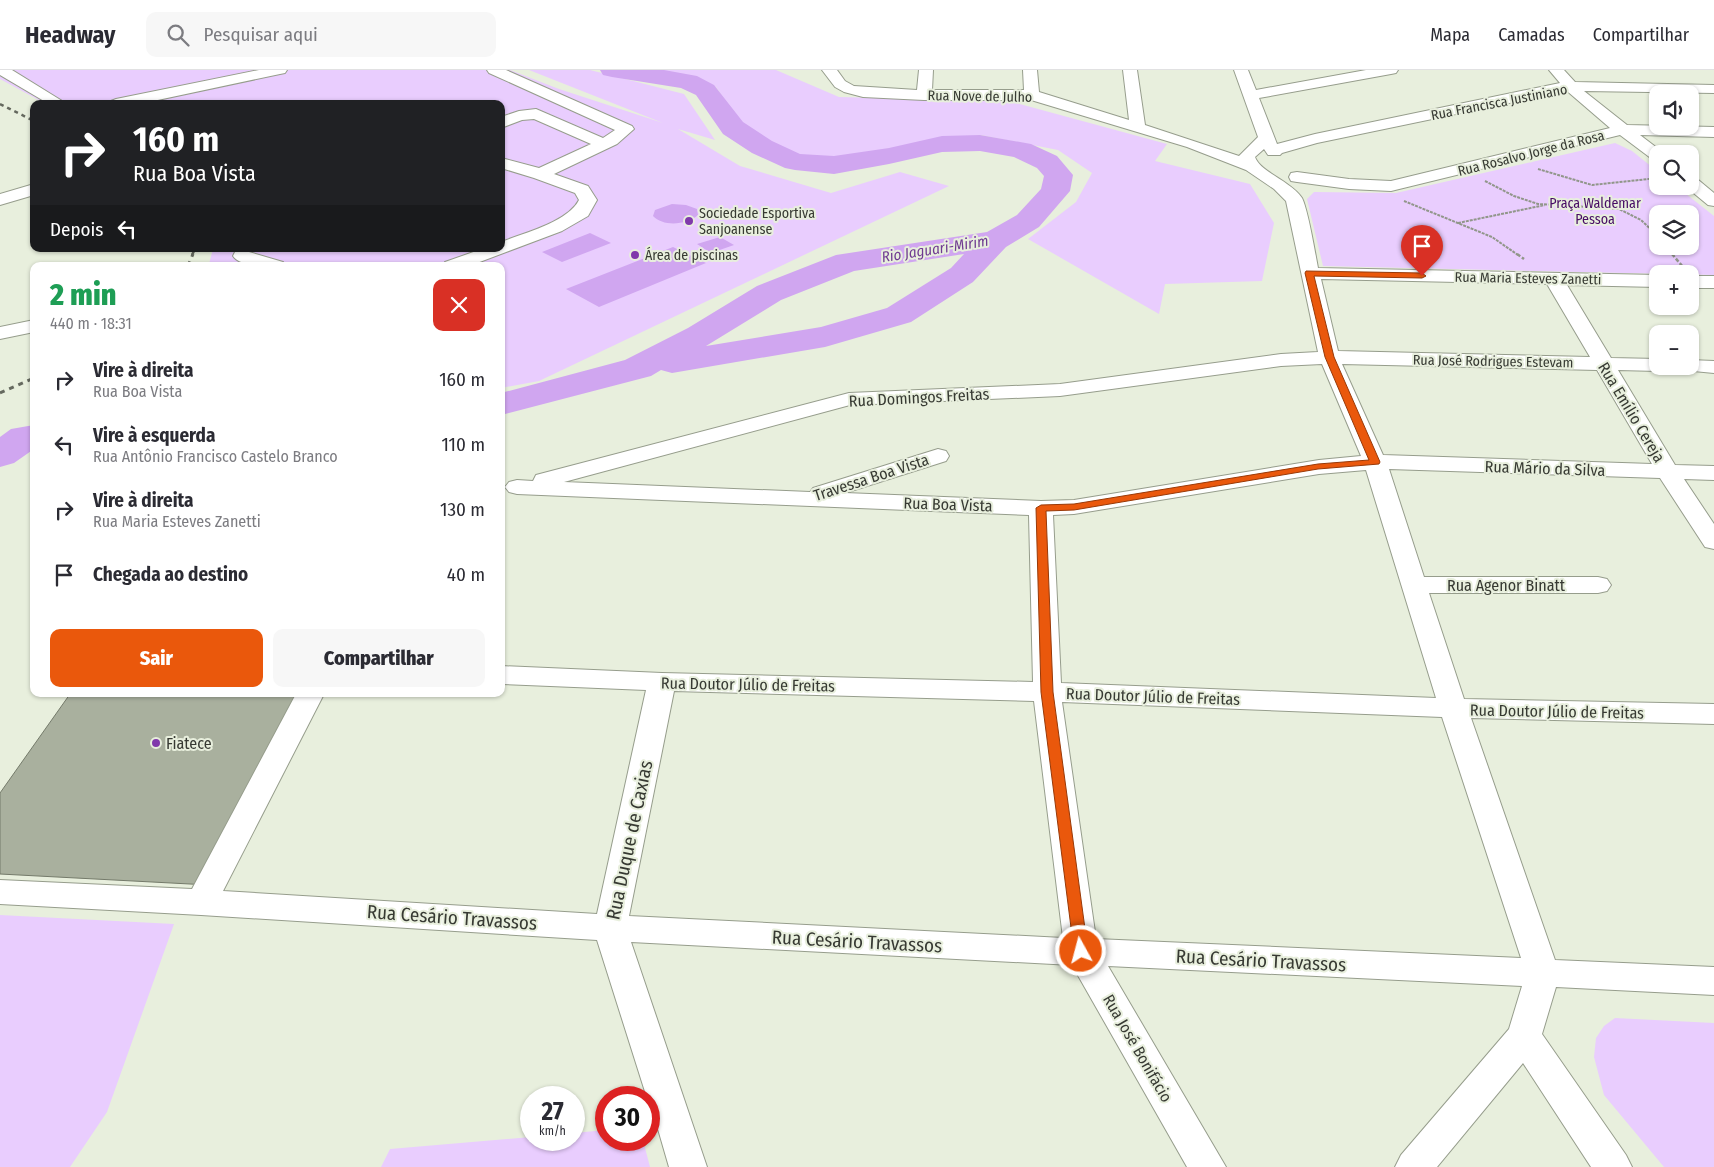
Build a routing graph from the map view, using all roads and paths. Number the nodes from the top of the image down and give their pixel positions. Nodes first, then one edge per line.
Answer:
1 (1, 70) edge
2 (280, 70) edge
3 (494, 70) edge
4 (829, 70) edge
5 (926, 70) edge
6 (1030, 70) edge
7 (1130, 70) edge
8 (1241, 70) edge
9 (1391, 70) edge
10 (1556, 70) edge
11 (1569, 86) junction
12 (1714, 89) edge
13 (924, 95) junction
14 (1032, 95) junction
15 (1251, 95) junction
16 (53, 100) edge
17 (135, 100) edge
18 (505, 121) edge
19 (1138, 127) junction
20 (1623, 130) junction
21 (1714, 132) edge
22 (1268, 141) junction
23 (603, 144) junction
24 (1649, 149) edge
25 (1251, 159) junction
26 (505, 164) edge
27 (1533, 167) dead end
28 (540, 174) junction
29 (1489, 178) dead end
30 (1649, 179) edge
31 (1699, 182) edge
32 (1298, 188) junction
33 (30, 190) edge
34 (5, 194) edge
35 (1400, 200) dead end
36 (1714, 201) edge
37 (1545, 205) junction
38 (1457, 223) junction
39 (1649, 228) edge
40 (505, 246) edge
41 (489, 252) edge
42 (1673, 255) edge
43 (241, 257) edge
44 (260, 262) edge
45 (463, 262) edge
46 (1528, 262) dead end
47 (1681, 265) edge
48 (1309, 273) junction
49 (1649, 276) edge
50 (1554, 278) junction
51 (1699, 282) edge
52 (1714, 282) edge
53 (30, 327) edge
54 (0, 333) edge
55 (1329, 357) junction
56 (1603, 364) junction
57 (1649, 366) edge
58 (1699, 366) edge
59 (1714, 367) edge
60 (938, 456) dead end
61 (1375, 462) junction
62 (1668, 472) junction
63 (1714, 473) edge
64 (509, 489) edge
65 (804, 498) junction
66 (1041, 508) junction
67 (1714, 542) edge
68 (1414, 585) junction
69 (1598, 585) dead end
70 (505, 675) edge
71 (662, 682) junction
72 (1047, 692) junction
73 (308, 697) edge
74 (1453, 708) junction
75 (1714, 714) edge
76 (0, 892) edge
77 (201, 902) junction
78 (610, 928) junction
79 (1081, 951) junction
80 (1543, 973) junction
81 (1714, 981) edge
82 (1524, 1036) junction
83 (688, 1167) edge
84 (1208, 1167) edge
85 (1414, 1167) edge
86 (1613, 1167) edge

1 - 16 street
2 - 17 street
3 - 23 street
4 - 13 street, Rua Nove de Julho
5 - 13 street
6 - 14 street
7 - 19 street
8 - 15 street
9 - 15 street
10 - 11 street
11 - 12 street, Rua Francisca Justiniano
11 - 20 street
11 - 22 street, Rua Francisca Justiniano
13 - 14 street, Rua Nove de Julho
14 - 19 street, Rua Nove de Julho
15 - 22 street
18 - 23 street
19 - 25 street, Rua Nove de Julho
20 - 21 street, Rua Rosalvo Jorge da Rosa
20 - 24 street
20 - 32 street, Rua Rosalvo Jorge da Rosa
22 - 25 street
22 - 32 street
23 - 28 street
25 - 32 street, Rua Nove de Julho
26 - 28 street
27 - 30 path
28 - 40 street
29 - 37 path
31 - 36 street
32 - 48 street
33 - 34 street
35 - 38 path
37 - 38 path
37 - 39 path
38 - 46 path
41 - 45 street
42 - 47 path
43 - 44 street
48 - 50 street, Rua Maria Esteves Zanetti
48 - 55 street
49 - 50 street, Rua Maria Esteves Zanetti
50 - 56 street, Rua Emílio Cereja
51 - 52 street
53 - 54 street
55 - 56 street, Rua José Rodrigues Estevam
55 - 61 street
55 - 64 street, Rua Domingos Freitas
56 - 57 street, Rua José Rodrigues Estevam
56 - 62 street, Rua Emílio Cereja
58 - 59 street
60 - 65 street, Travessa Boa Vista
61 - 62 street, Rua Mário da Silva
61 - 66 street, Rua Boa Vista
61 - 68 street
62 - 63 street, Rua Mário da Silva
62 - 67 street, Rua Emílio Cereja
64 - 65 street, Rua Boa Vista
65 - 66 street, Rua Boa Vista
66 - 72 street, Rua José Bonifácio
68 - 69 street, Rua Agenor Binatt
68 - 74 street
70 - 71 street, Rua Doutor Júlio de Freitas
71 - 72 street, Rua Doutor Júlio de Freitas
71 - 78 street, Rua Duque de Caxias
72 - 74 street, Rua Doutor Júlio de Freitas
72 - 79 street, Rua José Bonifácio
73 - 77 street
74 - 75 street, Rua Doutor Júlio de Freitas
74 - 80 street
76 - 77 street, Rua Cesário Travassos
77 - 78 street, Rua Cesário Travassos
78 - 79 street, Rua Cesário Travassos
78 - 83 street, Rua Duque de Caxias
79 - 80 street, Rua Cesário Travassos
79 - 84 street, Rua José Bonifácio
80 - 81 street, Rua Cesário Travassos
80 - 82 street
82 - 85 street
82 - 86 street

